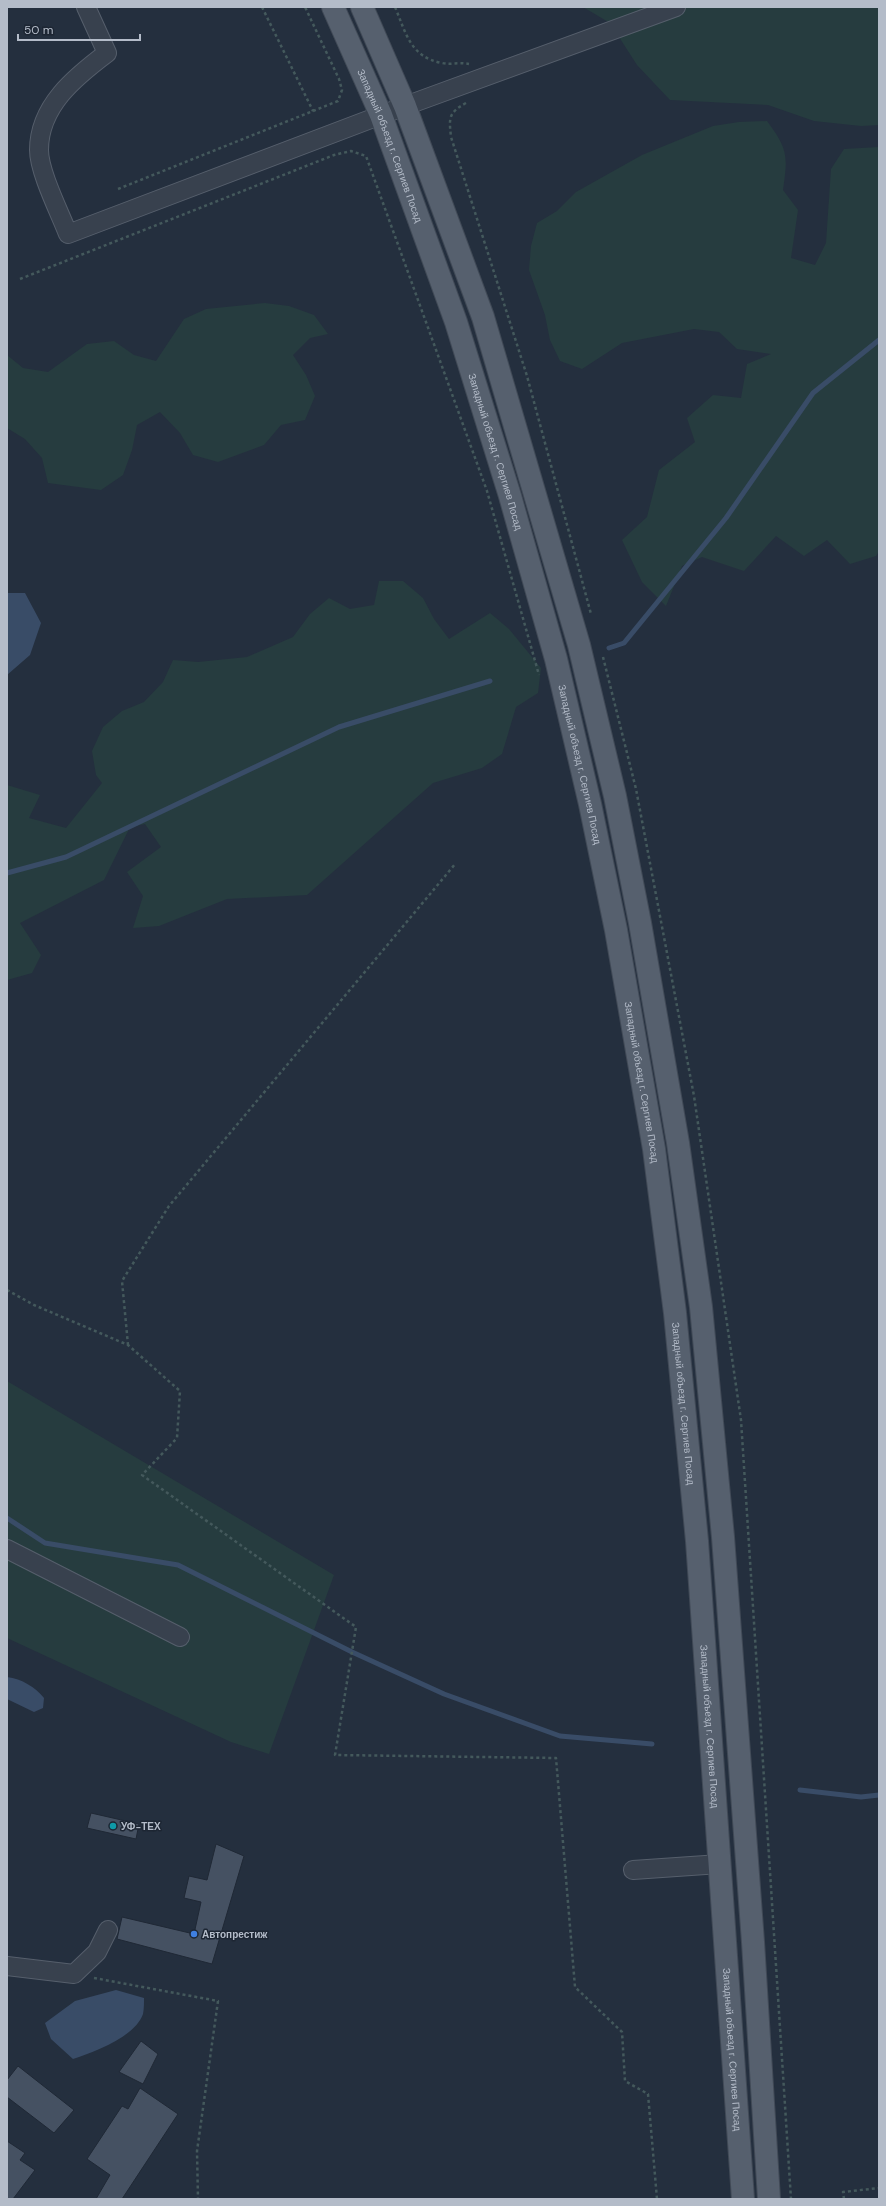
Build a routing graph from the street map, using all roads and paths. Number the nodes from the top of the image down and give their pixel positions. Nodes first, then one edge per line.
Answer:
1 (86, 7) edge
2 (262, 7) edge
3 (305, 7) edge
4 (333, 7) edge
5 (362, 7) edge
6 (395, 7) edge
7 (676, 7) edge
8 (471, 65) dead end
9 (405, 106) junction
10 (312, 111) junction
11 (381, 115) junction
12 (118, 189) dead end
13 (20, 279) dead end
14 (540, 679) dead end
15 (456, 863) dead end
16 (7, 1290) edge
17 (128, 1345) junction
18 (7, 1549) edge
19 (180, 1637) dead end
20 (720, 1864) junction
21 (634, 1870) dead end
22 (108, 1930) dead end
23 (7, 1966) edge
24 (74, 1974) junction
25 (879, 2188) edge
26 (198, 2199) edge
27 (657, 2199) edge
28 (743, 2199) edge
29 (769, 2199) edge
30 (844, 2199) edge

1 - 11 lane
2 - 10 path
3 - 10 path
4 - 11 main road, Западный объезд г. Сергиев Посад
5 - 9 main road
6 - 8 path
7 - 9 lane
9 - 11 lane
9 - 29 main road
10 - 12 path
11 - 20 main road, Западный объезд г. Сергиев Посад
13 - 14 path
15 - 17 path
16 - 17 path
17 - 27 path
18 - 19 lane
20 - 21 lane
20 - 28 main road, Западный объезд г. Сергиев Посад
22 - 24 lane
23 - 24 lane
24 - 26 path
25 - 30 path

